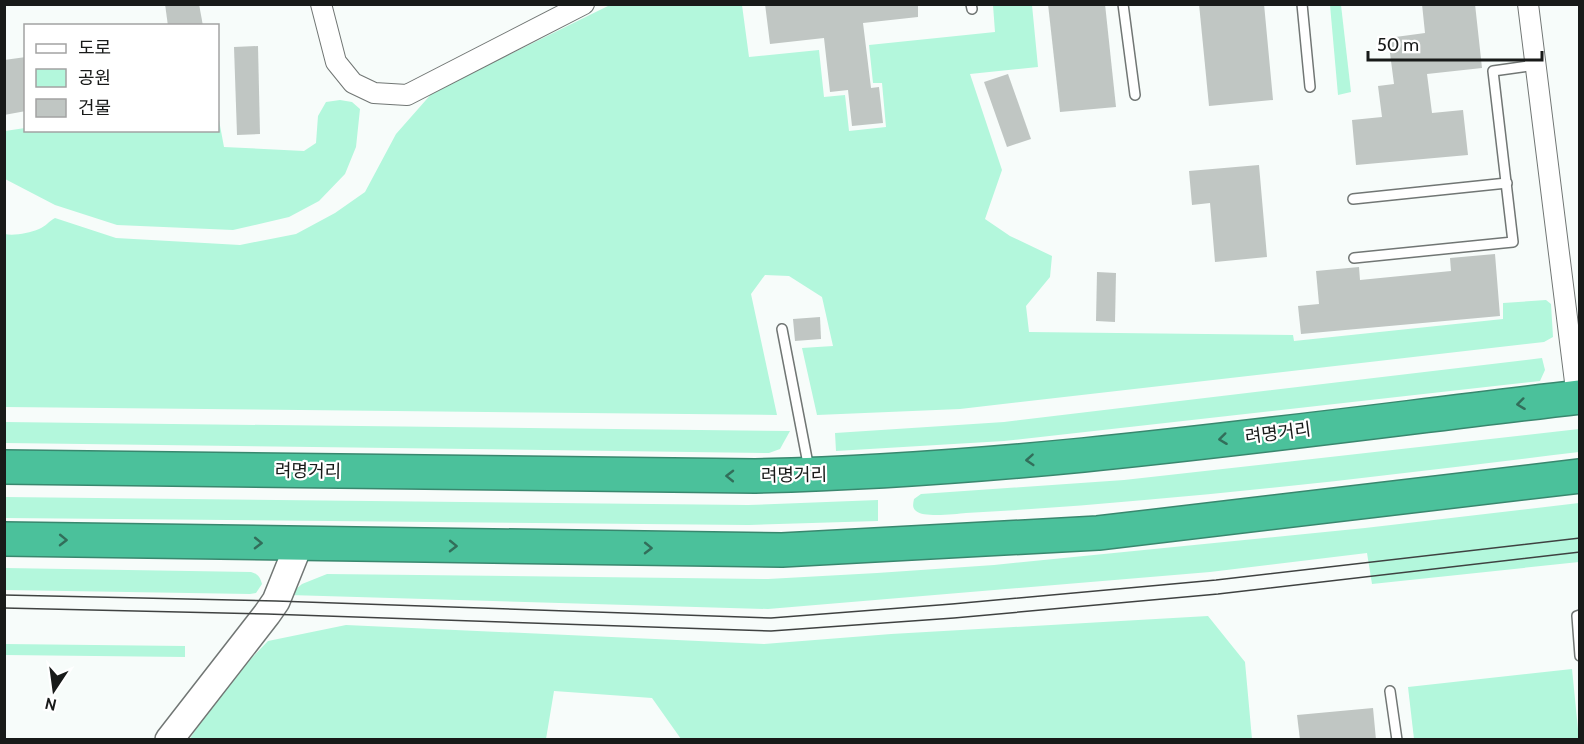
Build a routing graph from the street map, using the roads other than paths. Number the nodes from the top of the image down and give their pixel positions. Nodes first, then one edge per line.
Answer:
1 (321, 4) edge
2 (584, 4) edge
3 (1123, 4) edge
4 (1302, 4) edge
5 (1528, 4) edge
6 (1536, 65) junction
7 (1310, 87) dead end
8 (1136, 95) dead end
9 (1507, 183) junction
10 (1353, 199) dead end
11 (1354, 258) dead end
12 (782, 329) dead end
13 (1578, 397) edge
14 (4, 467) edge
15 (810, 475) junction
16 (1580, 476) edge
17 (4, 539) edge
18 (299, 544) junction
19 (1580, 615) edge
20 (1580, 656) edge
21 (1390, 690) dead end
22 (169, 740) edge
23 (1397, 740) edge

1 - 2 street
3 - 8 lane
4 - 7 lane
5 - 6 street
6 - 9 lane
6 - 13 street
9 - 10 lane
9 - 11 lane
12 - 15 lane
13 -> 15 highway, 려명거리
15 -> 14 highway, 려명거리
18 -> 16 highway
17 -> 18 highway
18 - 22 street
19 - 20 lane
21 - 23 lane

